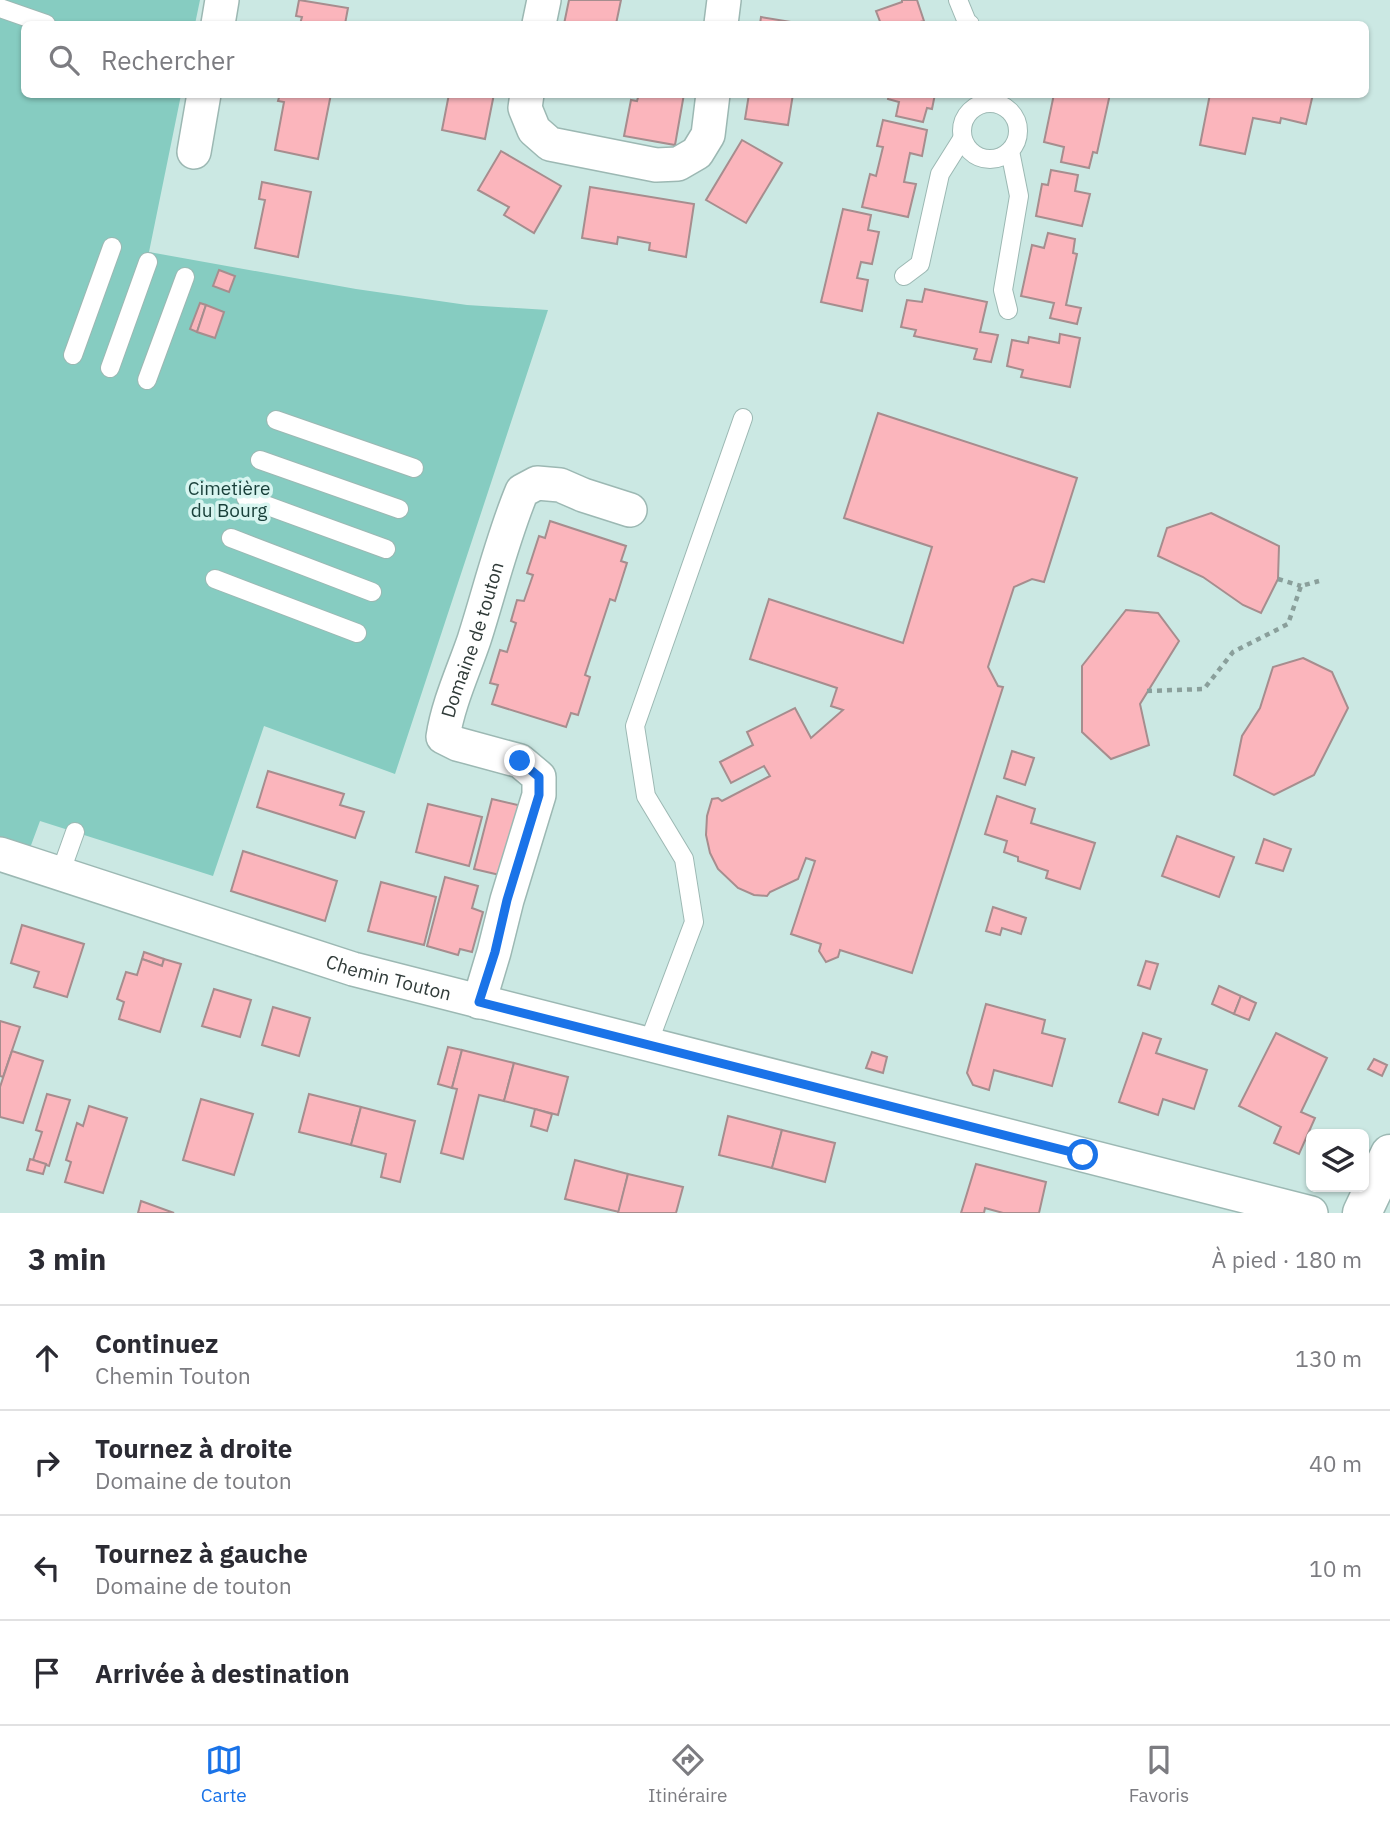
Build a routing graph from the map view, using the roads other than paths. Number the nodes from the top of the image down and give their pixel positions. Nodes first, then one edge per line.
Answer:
1 (222, 0) edge
2 (544, 0) edge
3 (724, 0) edge
4 (958, 0) edge
5 (0, 8) edge
6 (37, 21) edge
7 (218, 21) edge
8 (540, 21) edge
9 (721, 21) edge
10 (967, 21) edge
11 (203, 98) edge
12 (526, 98) edge
13 (713, 98) edge
14 (989, 99) edge
15 (962, 139) junction
16 (1010, 151) junction
17 (194, 152) dead end
18 (112, 247) dead end
19 (148, 261) dead end
20 (904, 276) dead end
21 (185, 277) dead end
22 (1008, 310) dead end
23 (73, 355) dead end
24 (110, 368) dead end
25 (147, 380) dead end
26 (743, 418) dead end
27 (276, 420) dead end
28 (260, 460) dead end
29 (414, 468) dead end
30 (246, 498) dead end
31 (399, 509) dead end
32 (630, 510) dead end
33 (230, 538) dead end
34 (386, 549) dead end
35 (215, 579) dead end
36 (372, 592) dead end
37 (357, 633) dead end
38 (75, 832) dead end
39 (0, 854) edge
40 (60, 874) junction
41 (479, 1002) junction
42 (648, 1044) junction
43 (1390, 1154) edge
44 (1311, 1213) edge
45 (1362, 1213) edge

1 - 7 street
2 - 8 street
3 - 9 street
4 - 10 lane
5 - 6 lane
11 - 17 street
12 - 13 street
14 - 15 lane
14 - 16 lane
15 - 16 lane
15 - 20 lane
16 - 22 lane
18 - 23 lane
19 - 24 lane
21 - 25 lane
26 - 42 lane
27 - 29 lane
28 - 31 lane
30 - 34 lane
32 - 41 street, Domaine de touton
33 - 36 lane
35 - 37 lane
38 - 40 lane
39 - 40 street, Chemin Touton
40 - 41 street, Chemin Touton
41 - 42 street, Chemin Touton
42 - 44 street, Chemin Touton
43 - 45 main road

